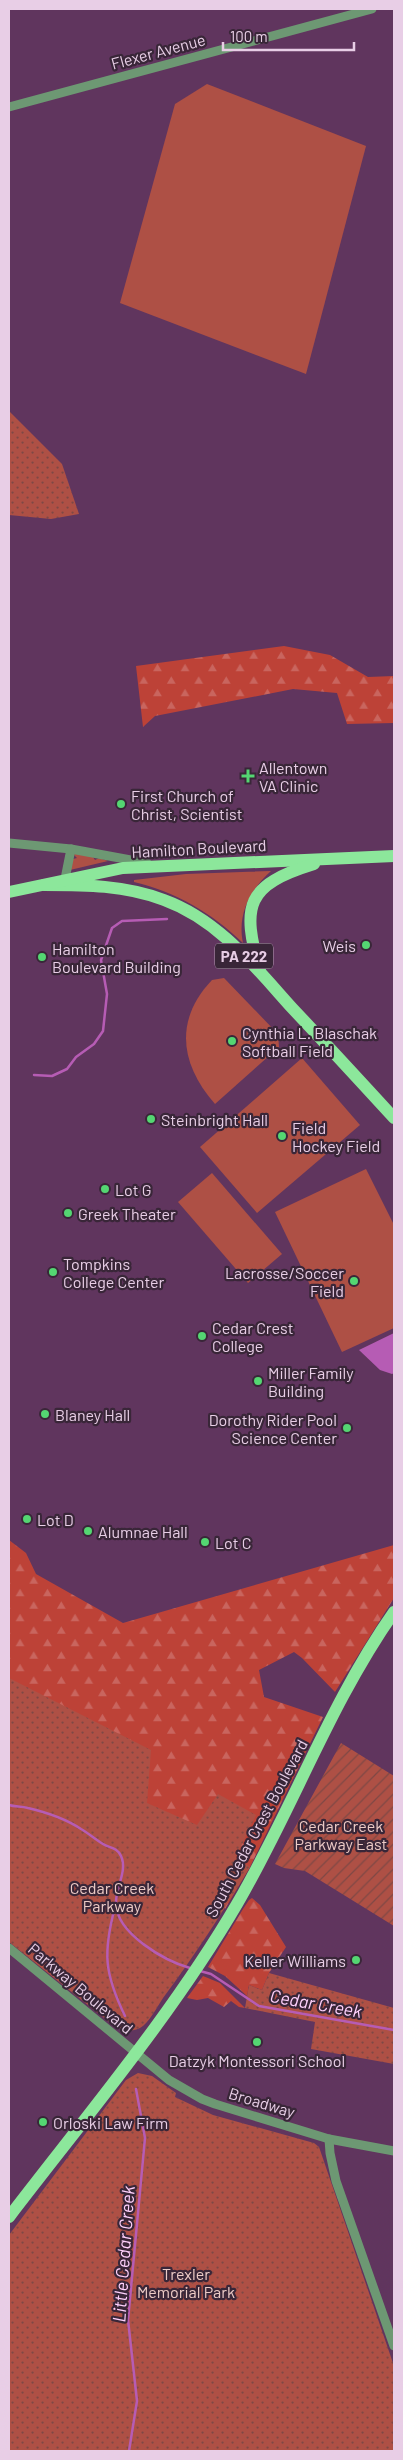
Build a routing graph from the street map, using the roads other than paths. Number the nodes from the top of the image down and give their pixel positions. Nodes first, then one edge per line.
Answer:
1 (372, 9) edge
2 (9, 107) edge
3 (9, 843) edge
4 (71, 849) junction
5 (394, 856) edge
6 (328, 859) junction
7 (159, 865) junction
8 (65, 879) junction
9 (44, 885) junction
10 (9, 892) edge
11 (261, 974) junction
12 (394, 1118) edge
13 (394, 1612) edge
14 (9, 1948) edge
15 (135, 2052) junction
16 (329, 2139) junction
17 (394, 2151) edge
18 (9, 2218) edge
19 (394, 2346) edge

1 - 2 street, Flexer Avenue
3 - 4 street
4 - 7 street
4 - 8 street
5 - 6 main road, Hamilton Boulevard / PA 222
6 - 7 main road, Hamilton Boulevard / PA 222
6 - 11 main road
7 - 8 main road, Hamilton Boulevard / PA 222
8 - 9 main road, Hamilton Boulevard / PA 222
9 - 10 main road, Hamilton Boulevard / PA 222
9 - 11 main road, PA 222
11 - 12 main road, PA 222
13 - 15 main road, South Cedar Crest Boulevard
14 - 15 street, Parkway Boulevard
15 - 16 street, Broadway
15 - 18 main road, South Cedar Crest Boulevard
16 - 17 street, Broadway
16 - 19 street

